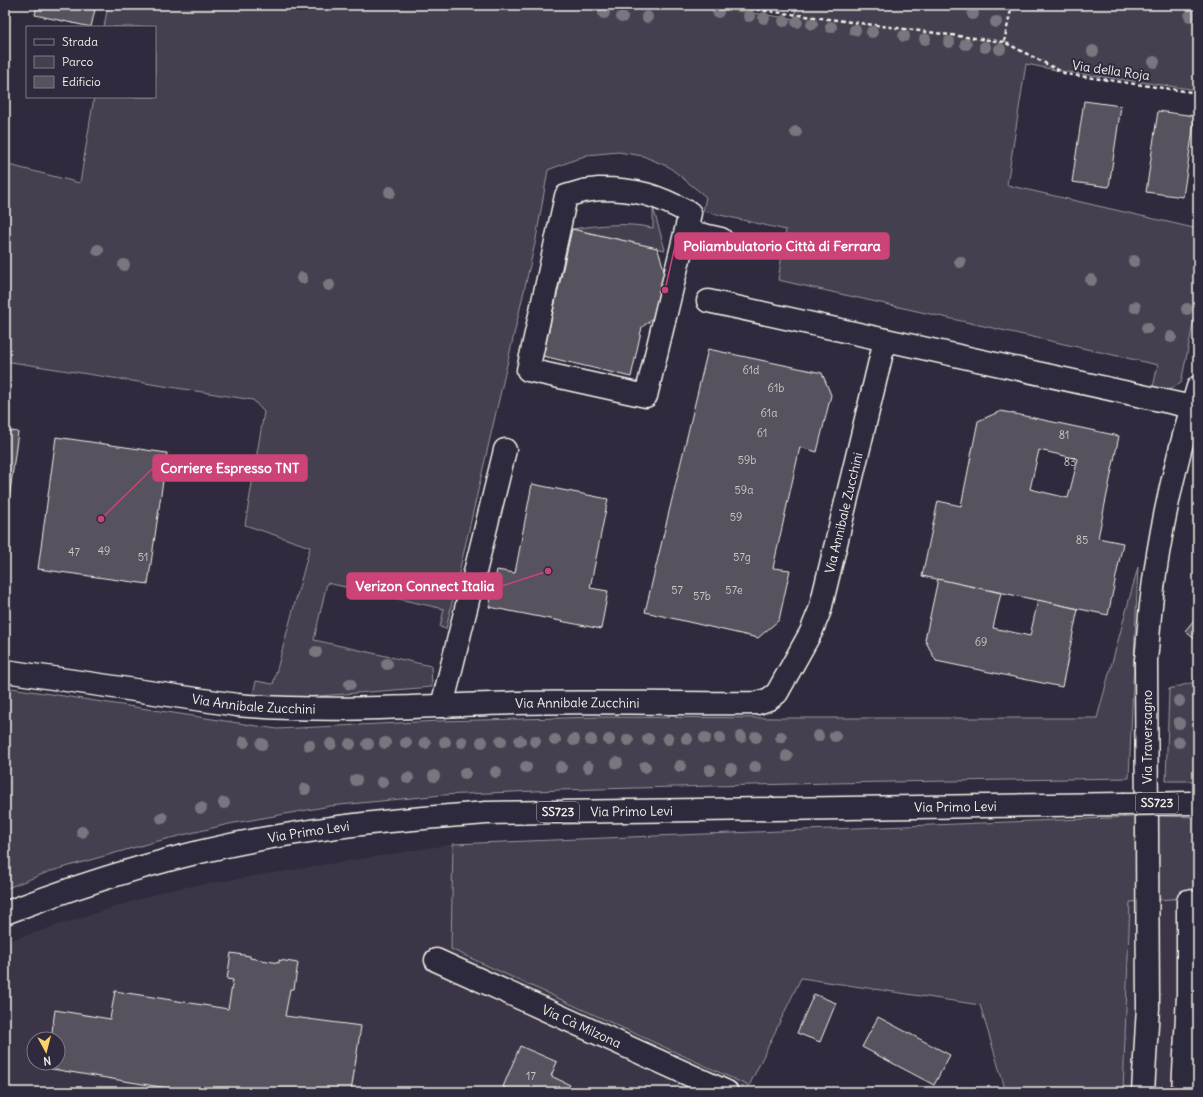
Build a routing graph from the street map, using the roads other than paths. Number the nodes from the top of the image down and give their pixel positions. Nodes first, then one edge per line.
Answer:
1 (686, 231) junction
2 (721, 239) dead end
3 (708, 301) dead end
4 (885, 340) junction
5 (1195, 397) edge
6 (505, 450) dead end
7 (5, 671) edge
8 (442, 706) junction
9 (1194, 803) edge
10 (1188, 900) dead end
11 (5, 913) edge
12 (436, 960) dead end
13 (727, 1092) edge
14 (1143, 1092) edge
15 (1183, 1092) edge

1 - 1 street
1 - 2 street
3 - 4 street
4 - 5 street
4 - 8 street, Via Annibale Zucchini
5 - 14 street, Via Traversagno
6 - 8 street
7 - 8 street, Via Annibale Zucchini
9 - 11 street, Via Primo Levi / SS723, bridge
10 - 15 street
12 - 13 street, Via Cà Milzona

